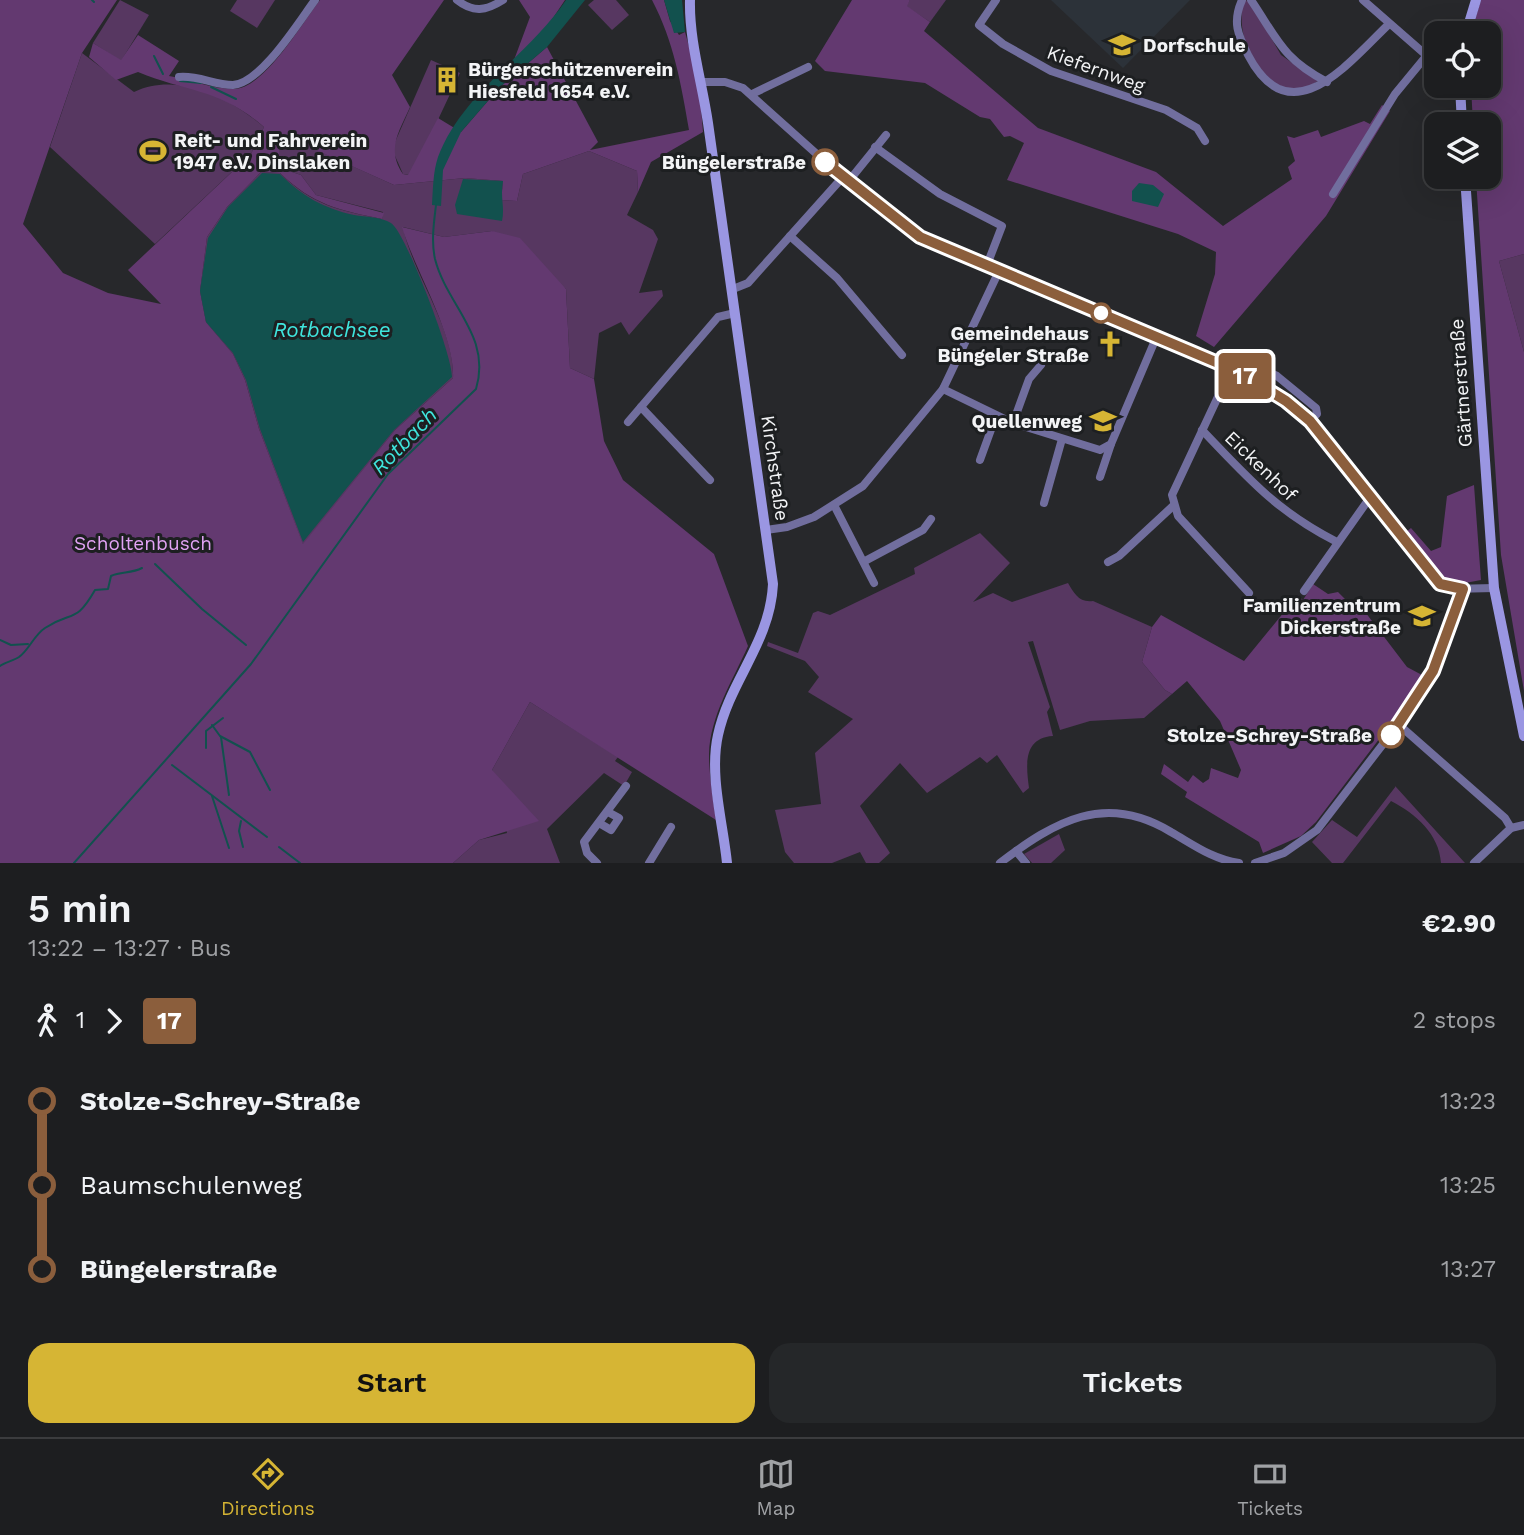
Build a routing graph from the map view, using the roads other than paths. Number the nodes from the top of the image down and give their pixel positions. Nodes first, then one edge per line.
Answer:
1 (315, 0) edge
2 (457, 0) edge
3 (503, 0) edge
4 (691, 0) edge
5 (996, 0) edge
6 (1242, 0) edge
7 (1251, 0) edge
8 (1363, 0) edge
9 (1476, 0) edge
10 (1470, 21) edge
11 (1389, 24) junction
12 (1424, 53) edge
13 (1424, 58) edge
14 (808, 67) dead end
15 (179, 77) dead end
16 (702, 82) junction
17 (1327, 82) junction
18 (752, 94) junction
19 (886, 135) dead end
20 (1205, 141) dead end
21 (875, 147) junction
22 (845, 180) junction
23 (1466, 189) edge
24 (1333, 194) dead end
25 (790, 236) junction
26 (987, 265) junction
27 (999, 271) junction
28 (733, 289) junction
29 (735, 313) junction
30 (1156, 338) junction
31 (902, 355) dead end
32 (1041, 365) dead end
33 (1227, 368) junction
34 (943, 389) junction
35 (640, 407) junction
36 (996, 416) junction
37 (1310, 421) junction
38 (628, 422) dead end
39 (1013, 423) junction
40 (1202, 430) junction
41 (1062, 439) junction
42 (1111, 444) junction
43 (980, 460) dead end
44 (1100, 477) dead end
45 (710, 480) dead end
46 (1371, 496) junction
47 (1044, 503) dead end
48 (834, 505) junction
49 (1173, 506) junction
50 (931, 519) dead end
51 (766, 530) junction
52 (1337, 542) junction
53 (865, 561) junction
54 (1108, 562) dead end
55 (874, 583) dead end
56 (1494, 588) junction
57 (1463, 589) junction
58 (1304, 591) dead end
59 (1249, 593) dead end
60 (1398, 724) junction
61 (1524, 736) edge
62 (626, 786) dead end
63 (608, 812) junction
64 (599, 823) junction
65 (1524, 825) edge
66 (671, 827) dead end
67 (1511, 828) junction
68 (1016, 851) junction
69 (597, 863) edge
70 (649, 863) edge
71 (727, 863) edge
72 (1000, 863) edge
73 (1026, 863) edge
74 (1239, 863) edge
75 (1255, 863) edge
76 (1475, 863) edge

1 - 15 street
2 - 3 street
4 - 16 street, Kirchstraße
5 - 20 street, Kiefernweg
6 - 17 street
7 - 17 street
8 - 11 street
9 - 10 street
11 - 12 street
11 - 17 street
13 - 24 street
14 - 18 street
16 - 18 street
16 - 28 street, Kirchstraße
18 - 22 street
19 - 21 street
21 - 22 street
21 - 26 street
22 - 25 street
22 - 26 street
23 - 56 street, Gärtnerstraße
25 - 28 street
25 - 31 street
26 - 27 street
27 - 30 street
27 - 34 street
28 - 29 street, Kirchstraße
29 - 35 street
29 - 51 street, Kirchstraße
30 - 33 street
30 - 42 street
32 - 39 street
33 - 37 street
33 - 37 street
33 - 40 street, Eickenhof
34 - 36 street
34 - 48 street
35 - 38 street
35 - 45 street
36 - 39 street
36 - 43 street
37 - 46 street
39 - 41 street
40 - 49 street, Eickenhof
40 - 52 street, Eickenhof
41 - 42 street
41 - 47 street
42 - 44 street
46 - 52 street
46 - 57 street
48 - 51 street
48 - 53 street
49 - 54 street
49 - 59 street
50 - 53 street
51 - 71 street, Kirchstraße
52 - 58 street
53 - 55 street
56 - 57 street
56 - 61 street, Gärtnerstraße
57 - 60 street
60 - 67 street
60 - 75 street
62 - 63 street
63 - 64 street
63 - 64 street
64 - 69 street
65 - 67 street
66 - 70 street
67 - 76 street
68 - 72 street
68 - 73 street
68 - 74 street

